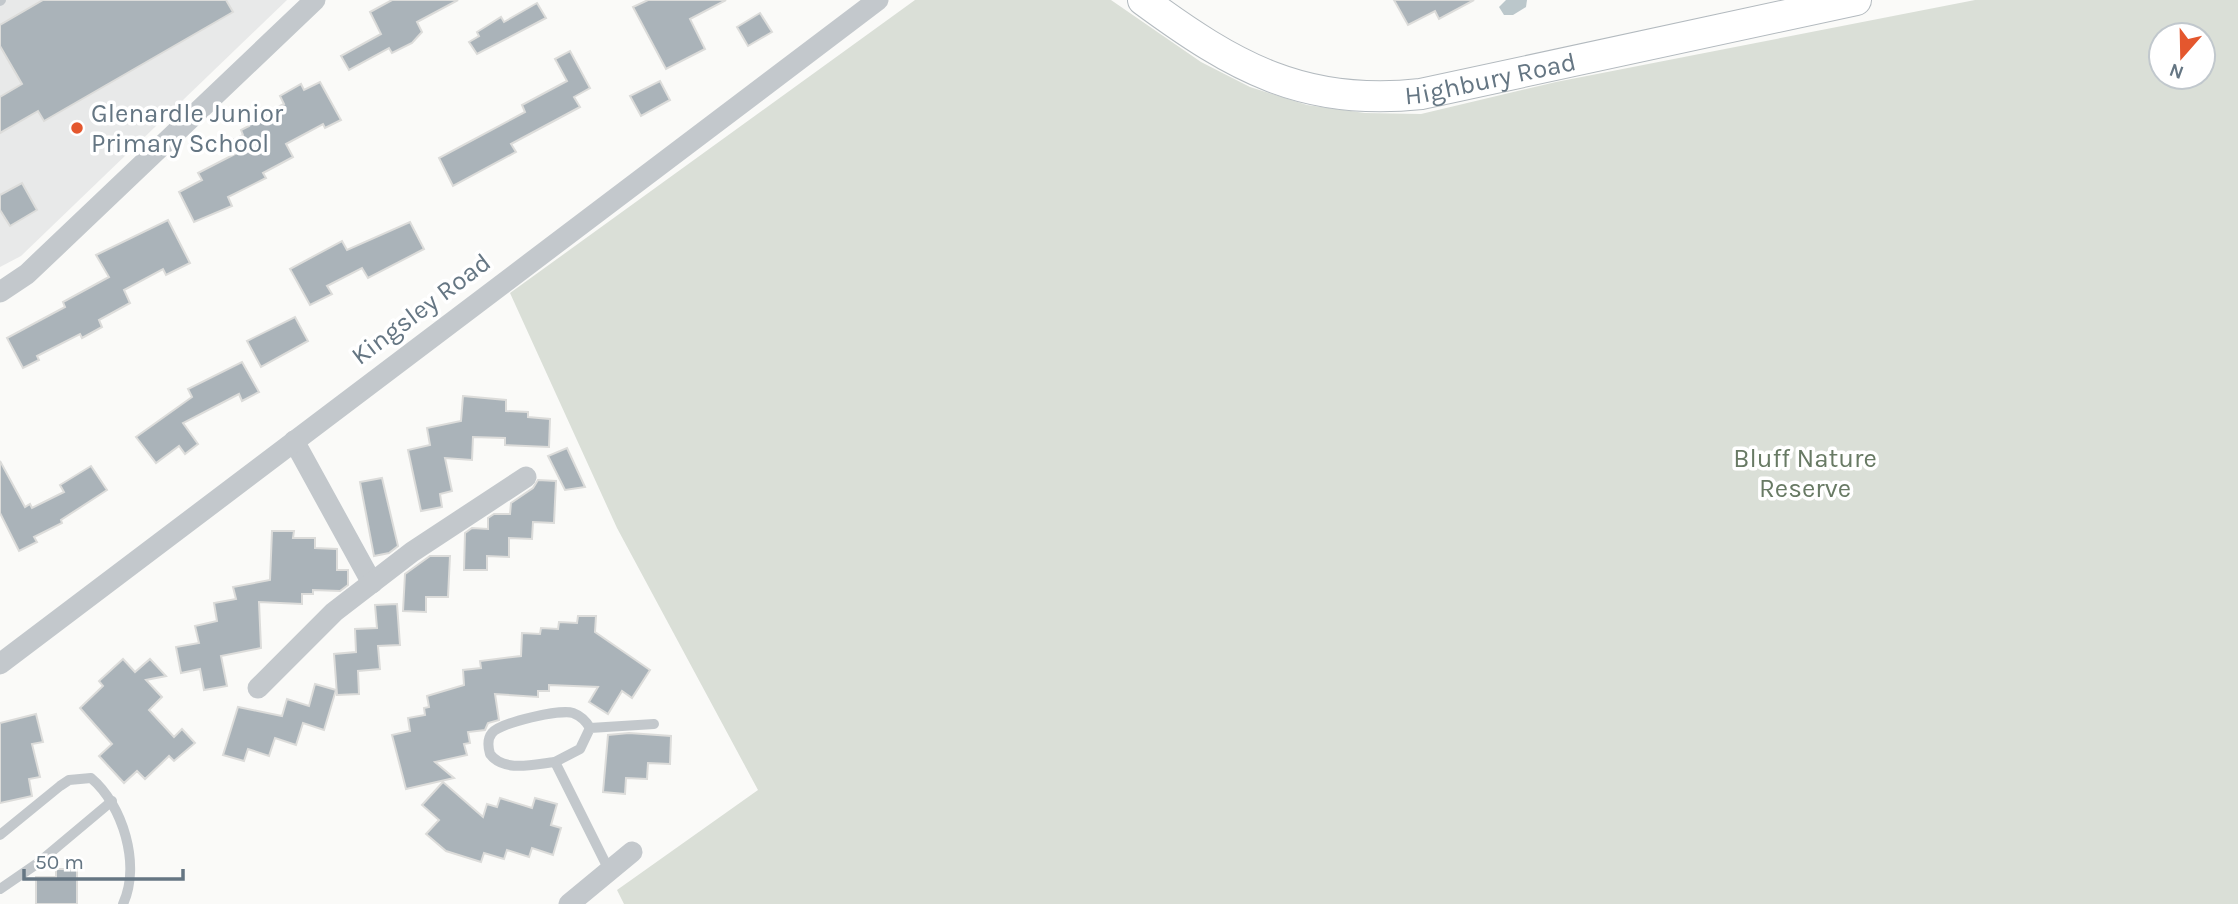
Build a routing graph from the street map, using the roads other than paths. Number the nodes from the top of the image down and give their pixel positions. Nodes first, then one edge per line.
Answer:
1 (315, 0) edge
2 (878, 0) edge
3 (1143, 0) edge
4 (1856, 0) edge
5 (0, 292) edge
6 (294, 441) junction
7 (526, 477) dead end
8 (372, 583) junction
9 (0, 664) edge
10 (258, 688) dead end
11 (654, 724) dead end
12 (590, 728) junction
13 (555, 762) junction
14 (112, 801) junction
15 (0, 835) edge
16 (632, 852) dead end
17 (609, 870) junction
18 (0, 889) edge
19 (590, 897) edge
20 (123, 904) edge
21 (569, 904) edge

1 - 5 street
2 - 6 street, Kingsley Road
3 - 4 street, Highbury Road
6 - 8 street
6 - 9 street, Kingsley Road
7 - 8 street
8 - 10 street
11 - 12 lane
12 - 13 lane
12 - 13 lane
13 - 17 lane
14 - 15 lane
14 - 18 lane
14 - 20 lane
16 - 17 street
17 - 19 street
19 - 21 street

